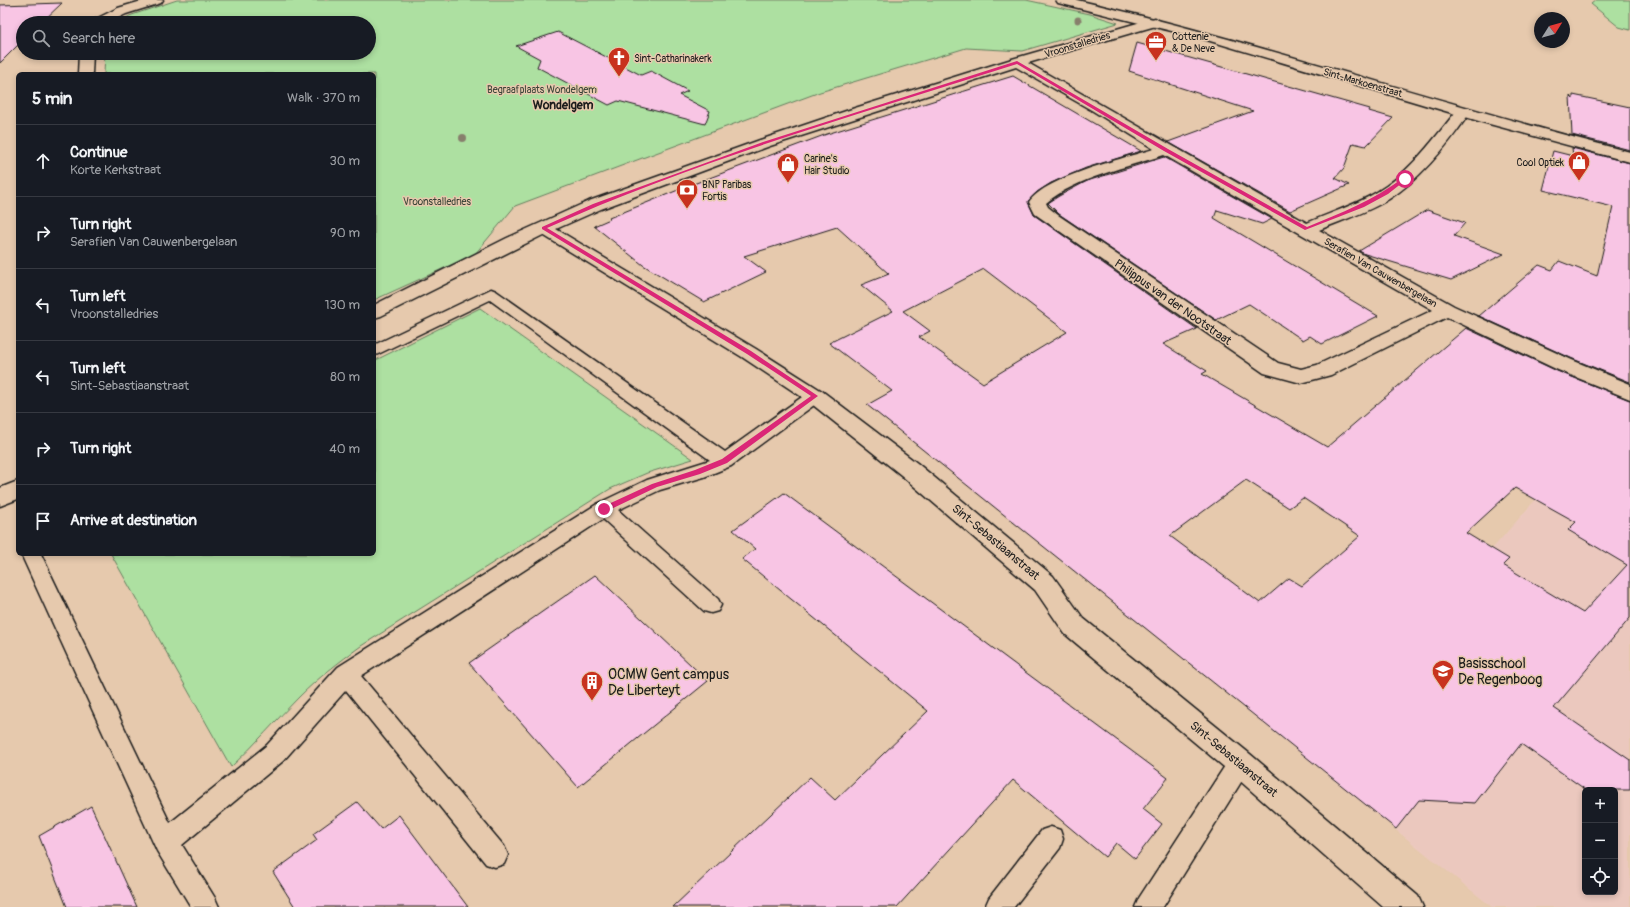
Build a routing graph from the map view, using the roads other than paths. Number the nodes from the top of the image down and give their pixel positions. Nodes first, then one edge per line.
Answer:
1 (157, 0) edge
2 (1062, 0) edge
3 (120, 6) edge
4 (107, 16) edge
5 (1155, 22) junction
6 (85, 60) edge
7 (1017, 62) junction
8 (84, 72) edge
9 (1464, 111) junction
10 (1166, 150) junction
11 (1630, 157) edge
12 (543, 228) junction
13 (1307, 229) junction
14 (1447, 310) junction
15 (376, 311) edge
16 (376, 350) edge
17 (1630, 392) edge
18 (815, 396) junction
19 (725, 461) junction
20 (16, 490) edge
21 (0, 498) edge
22 (604, 509) junction
23 (32, 556) edge
24 (711, 605) dead end
25 (346, 674) junction
26 (1240, 763) junction
27 (1051, 839) dead end
28 (166, 842) junction
29 (495, 855) dead end
30 (206, 907) edge
31 (998, 907) edge
32 (1148, 907) edge
33 (1407, 907) edge

1 - 3 street
2 - 5 street, Sint-Markoenstraat
3 - 4 street
5 - 7 street, Vroonstalledries
5 - 9 street, Sint-Markoenstraat
6 - 8 street
7 - 10 street, Serafien Van Cauwenbergelaan
7 - 12 street, Vroonstalledries
9 - 11 street, Sint-Markoenstraat
9 - 13 street
10 - 13 street, Serafien Van Cauwenbergelaan
10 - 14 street, Philippus van der Nootstraat
12 - 15 street, Vroonstalledries
12 - 18 street, Sint-Sebastiaanstraat
13 - 14 street, Serafien Van Cauwenbergelaan
14 - 17 street, Serafien Van Cauwenbergelaan
16 - 19 lane
18 - 19 lane
18 - 26 street, Sint-Sebastiaanstraat
19 - 22 lane
20 - 21 street
22 - 24 lane
22 - 25 lane
23 - 28 lane
25 - 28 lane
25 - 29 lane
26 - 32 lane
26 - 33 street, Sint-Sebastiaanstraat
27 - 31 lane
28 - 30 lane

